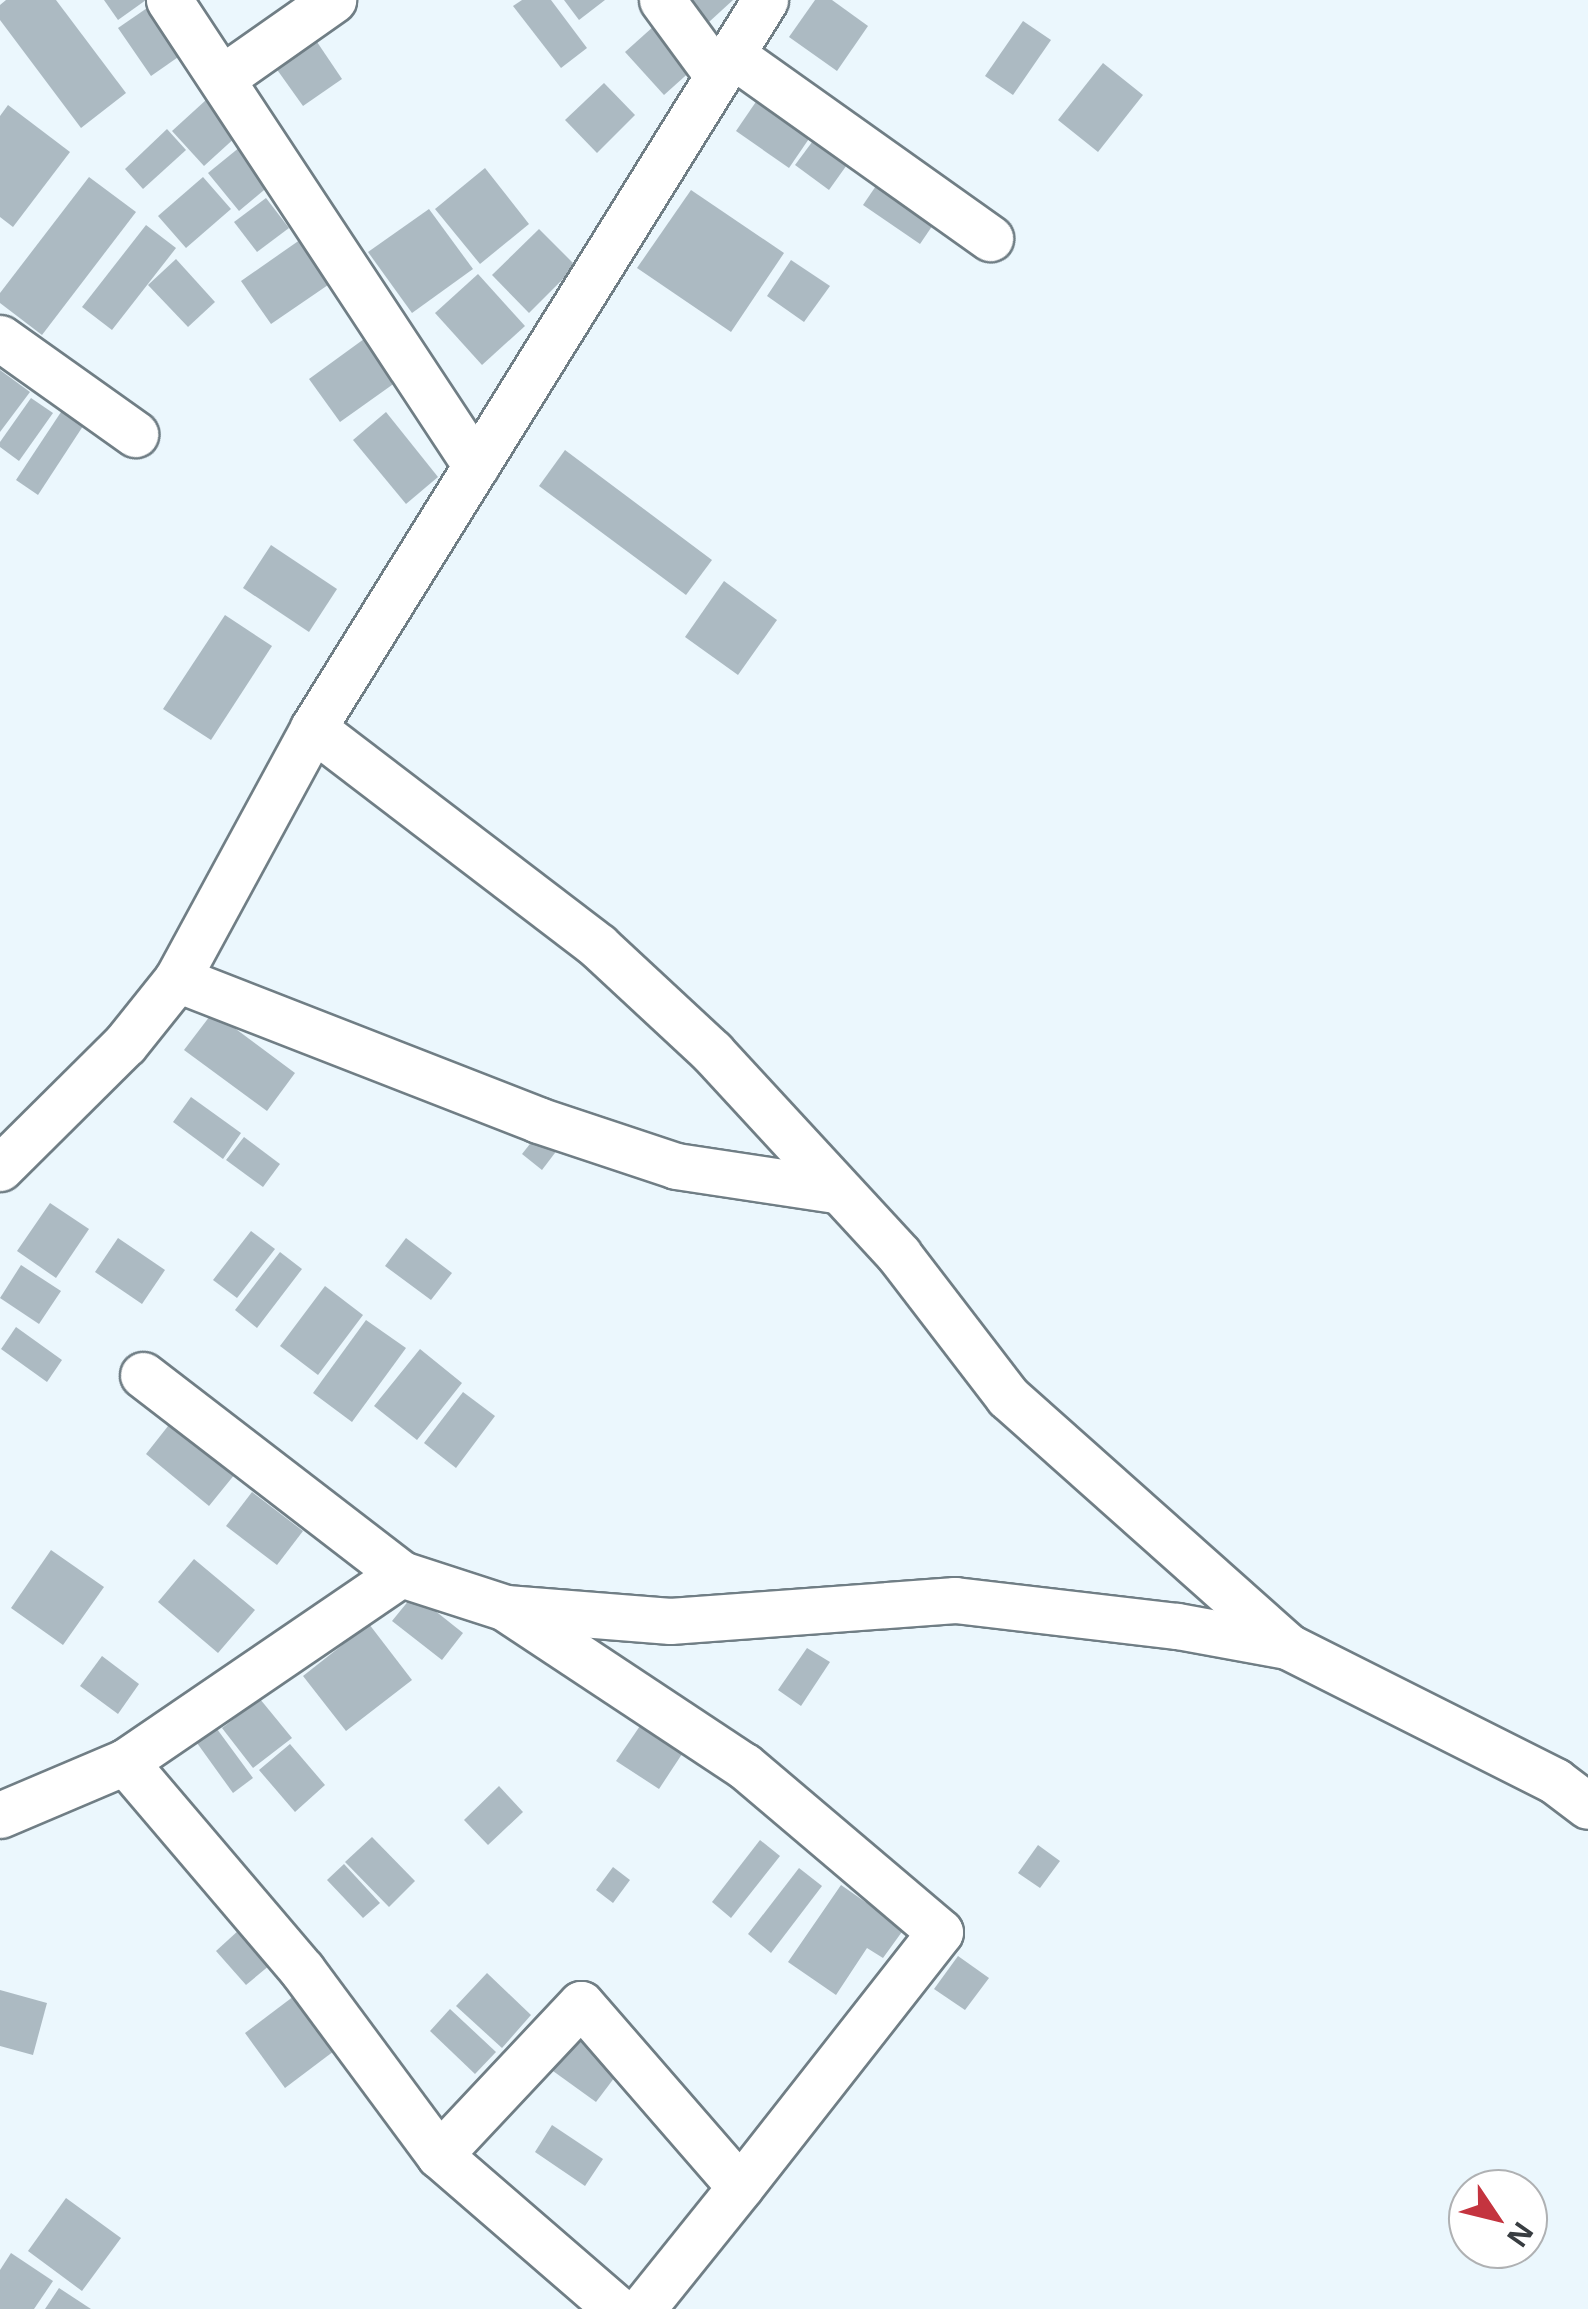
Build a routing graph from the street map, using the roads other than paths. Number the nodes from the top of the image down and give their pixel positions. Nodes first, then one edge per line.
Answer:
1 (169, 0) edge
2 (334, 0) edge
3 (662, 0) edge
4 (765, 0) edge
5 (724, 64) junction
6 (222, 78) junction
7 (990, 238) dead end
8 (0, 338) edge
9 (136, 434) dead end
10 (476, 466) junction
11 (313, 728) junction
12 (177, 979) junction
13 (0, 1168) edge
14 (835, 1190) junction
15 (143, 1375) dead end
16 (400, 1574) junction
17 (506, 1608) junction
18 (1287, 1646) junction
19 (126, 1762) junction
20 (1588, 1806) edge
21 (0, 1815) edge
22 (438, 2155) junction
23 (740, 2187) junction
24 (617, 2309) edge
25 (642, 2309) edge

1 - 6 street
2 - 6 street
3 - 5 street
4 - 5 street
5 - 7 street
5 - 10 street
6 - 10 street
8 - 9 street
10 - 11 street
11 - 12 street
11 - 14 street
12 - 13 street
12 - 14 street
14 - 18 street
15 - 16 street
16 - 17 street
16 - 19 street
17 - 18 street
17 - 23 street
18 - 20 street
19 - 21 street
19 - 22 street
22 - 23 street
22 - 24 street
23 - 25 street

